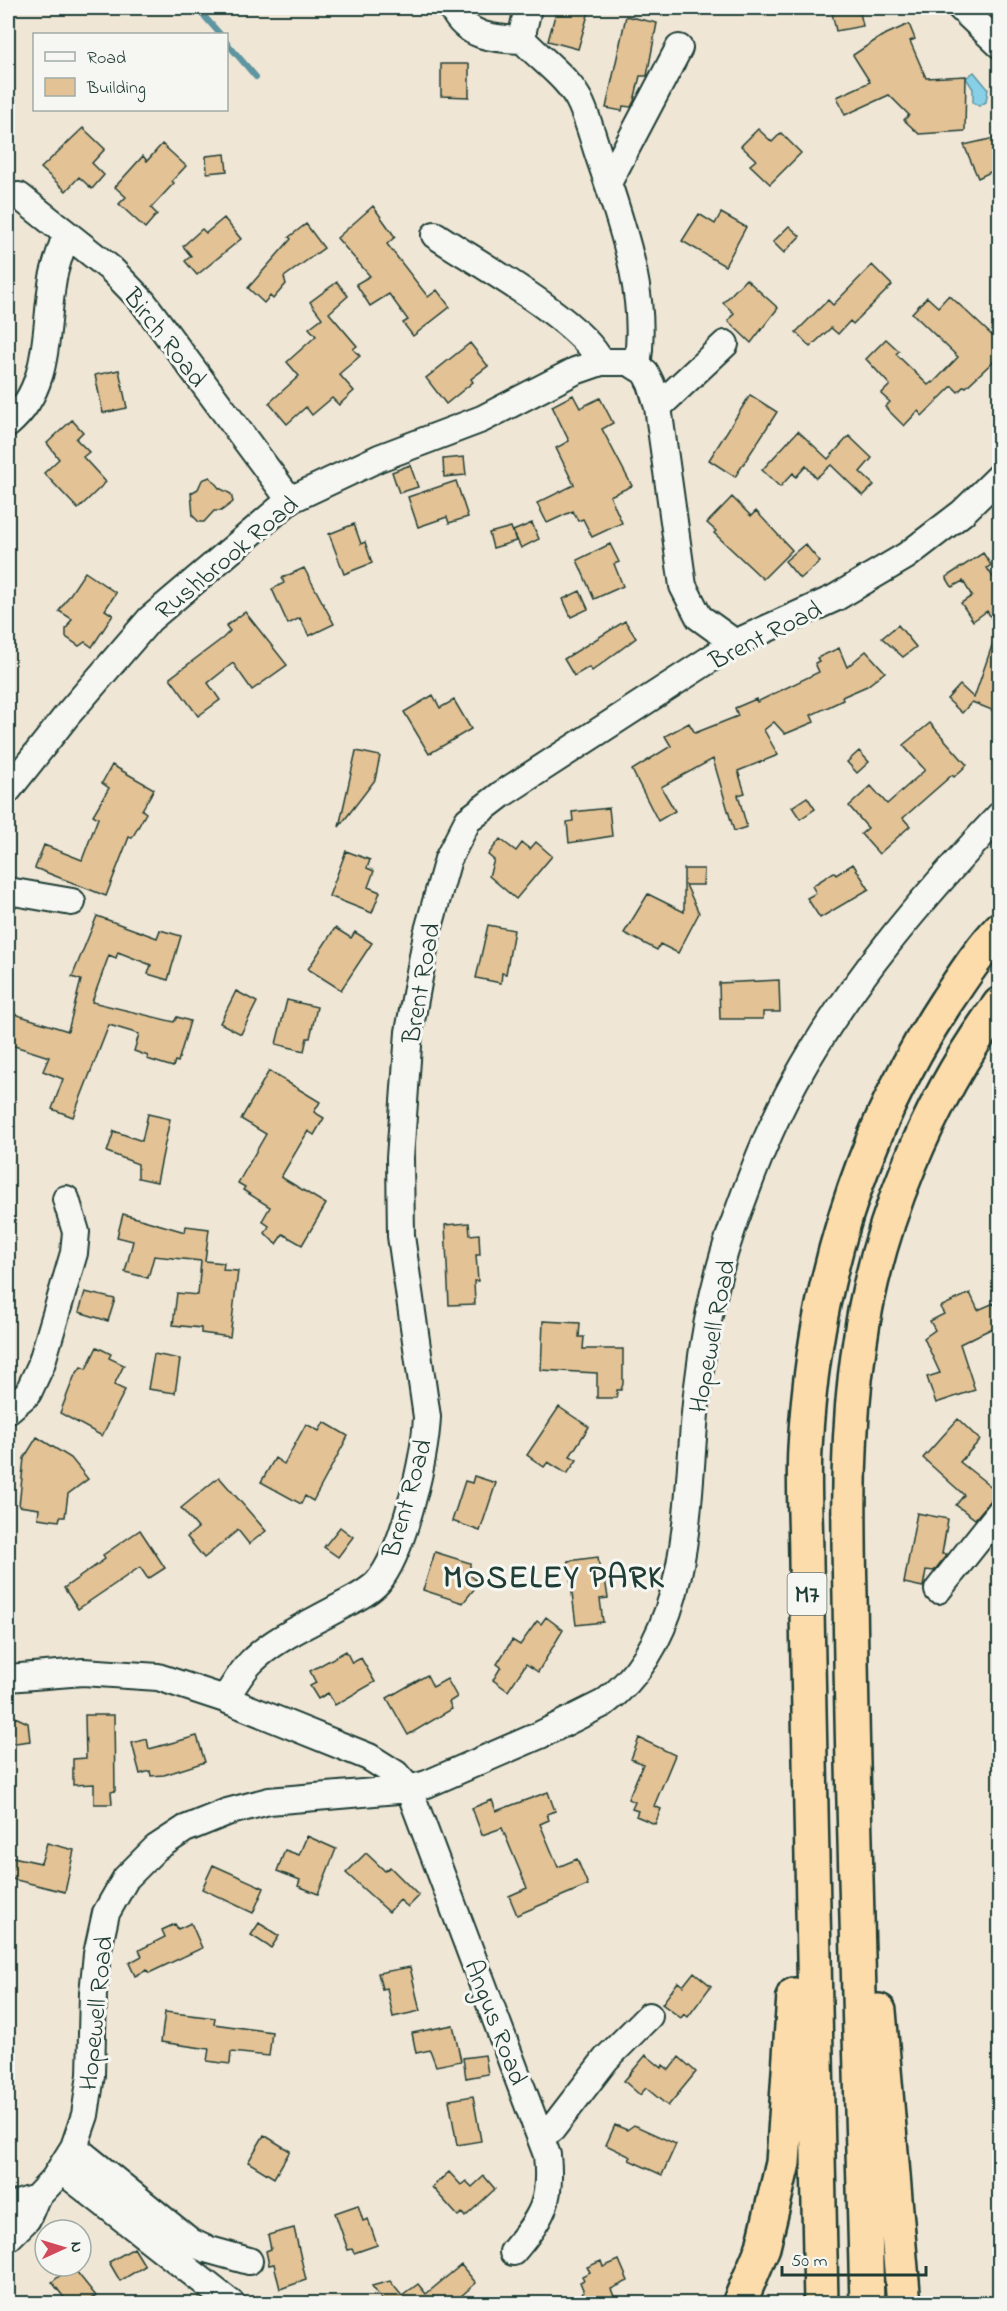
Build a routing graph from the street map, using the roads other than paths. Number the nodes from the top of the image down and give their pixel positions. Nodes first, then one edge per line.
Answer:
1 (452, 8) edge
2 (528, 8) edge
3 (961, 8) edge
4 (523, 39) junction
5 (999, 45) edge
6 (679, 48) dead end
7 (608, 183) junction
8 (19, 196) dead end
9 (66, 234) junction
10 (435, 235) dead end
11 (725, 344) dead end
12 (601, 362) junction
13 (638, 367) junction
14 (658, 407) junction
15 (8, 424) edge
16 (999, 476) edge
17 (290, 500) junction
18 (735, 643) junction
19 (8, 790) edge
20 (999, 815) edge
21 (8, 891) edge
22 (72, 902) dead end
23 (999, 929) edge
24 (999, 1004) edge
25 (66, 1198) dead end
26 (8, 1410) edge
27 (999, 1512) edge
28 (938, 1590) dead end
29 (808, 1654) junction
30 (8, 1678) edge
31 (225, 1699) junction
32 (853, 1764) junction
33 (409, 1789) junction
34 (649, 2016) dead end
35 (540, 2136) junction
36 (74, 2147) junction
37 (60, 2169) junction
38 (36, 2198) junction
39 (8, 2207) edge
40 (8, 2238) edge
41 (513, 2252) dead end
42 (249, 2261) dead end
43 (232, 2304) edge
44 (739, 2304) edge
45 (821, 2304) edge
46 (867, 2304) edge
47 (904, 2304) edge

1 - 4 street
2 - 4 street
3 - 5 street
4 - 7 street
6 - 7 street
7 - 13 street
8 - 9 street, Birch Road
9 - 15 street
9 - 17 street, Birch Road
10 - 12 street
11 - 14 street
12 - 13 street, Rushbrook Road
12 - 17 street, Rushbrook Road
13 - 14 street
14 - 18 street
16 - 18 street, Brent Road
17 - 19 street, Rushbrook Road
18 - 31 street, Brent Road
20 - 33 street, Hopewell Road
21 - 22 street
23 - 29 highway, M7
24 - 32 highway, M7
25 - 26 street
27 - 28 street
29 - 44 highway
29 - 45 highway, M7
30 - 31 street
31 - 33 street
32 - 46 highway, M7
32 - 47 highway
33 - 35 street, Angus Road
33 - 36 street, Hopewell Road
34 - 35 street
35 - 41 street, Angus Road
36 - 37 street, Hopewell Road
36 - 42 street
37 - 38 street, Hopewell Road
37 - 43 street
38 - 39 street
38 - 40 street, Hopewell Road

